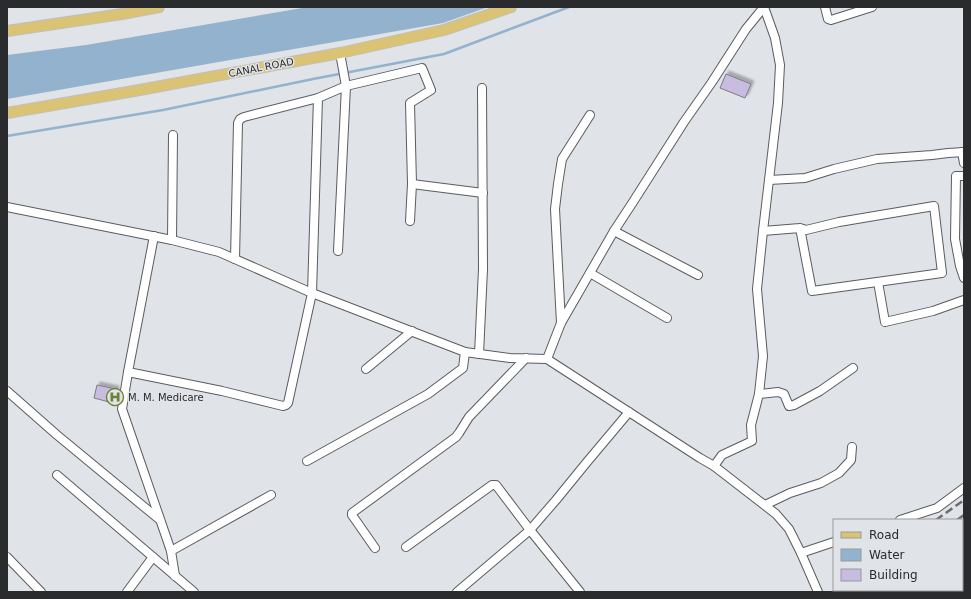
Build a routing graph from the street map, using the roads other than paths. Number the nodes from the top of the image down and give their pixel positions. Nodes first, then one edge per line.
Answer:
1 (159, 7) edge
2 (511, 7) edge
3 (764, 7) edge
4 (824, 7) edge
5 (872, 7) edge
6 (7, 31) edge
7 (340, 53) junction
8 (346, 86) junction
9 (482, 88) dead end
10 (318, 98) junction
11 (7, 113) edge
12 (590, 115) dead end
13 (173, 135) dead end
14 (963, 152) edge
15 (964, 163) edge
16 (964, 176) edge
17 (769, 180) junction
18 (412, 184) junction
19 (483, 193) junction
20 (7, 207) edge
21 (410, 221) dead end
22 (800, 228) junction
23 (614, 230) junction
24 (763, 231) junction
25 (154, 236) junction
26 (172, 240) junction
27 (338, 251) dead end
28 (235, 259) junction
29 (590, 273) junction
30 (698, 275) dead end
31 (964, 278) edge
32 (878, 282) junction
33 (312, 293) junction
34 (964, 300) edge
35 (667, 318) dead end
36 (561, 323) junction
37 (412, 331) junction
38 (465, 352) junction
39 (478, 354) junction
40 (526, 358) junction
41 (547, 359) junction
42 (853, 368) dead end
43 (366, 369) dead end
44 (128, 372) junction
45 (7, 391) edge
46 (759, 394) junction
47 (629, 412) junction
48 (852, 447) dead end
49 (307, 461) dead end
50 (714, 466) junction
51 (57, 475) dead end
52 (964, 488) edge
53 (271, 495) dead end
54 (765, 506) junction
55 (903, 519) edge
56 (161, 521) junction
57 (530, 530) junction
58 (833, 542) edge
59 (406, 547) dead end
60 (375, 548) dead end
61 (171, 551) junction
62 (801, 553) junction
63 (7, 557) edge
64 (153, 557) junction
65 (175, 576) junction
66 (41, 592) edge
67 (127, 592) edge
68 (194, 592) edge
69 (457, 592) edge
70 (580, 592) edge
71 (818, 592) edge

1 - 6 main road
2 - 7 main road, CANAL ROAD
3 - 17 street
3 - 23 street
4 - 5 street
7 - 8 street
7 - 11 main road, CANAL ROAD
8 - 10 street
8 - 18 street
8 - 27 street
9 - 19 street
10 - 28 street
10 - 33 street
12 - 36 street
13 - 26 street
14 - 15 street
14 - 17 street
16 - 31 street
17 - 24 street
18 - 19 street
18 - 21 street
19 - 39 street
20 - 25 street
22 - 24 street
22 - 32 street
22 - 32 street
23 - 29 street
23 - 30 street
24 - 46 street
25 - 26 street
25 - 44 street
26 - 28 street
28 - 33 street
29 - 35 street
29 - 36 street
32 - 34 street
33 - 37 street
33 - 44 street
36 - 41 street
37 - 38 street
37 - 43 street
38 - 39 street
38 - 49 street
39 - 40 street
40 - 41 street
40 - 60 street
41 - 47 street
42 - 46 street
44 - 56 street
45 - 56 street
46 - 50 street
47 - 50 street
47 - 57 street
48 - 54 street
50 - 54 street
51 - 64 street
52 - 55 street
53 - 61 street
54 - 62 street
56 - 61 street
57 - 59 street
57 - 69 street
57 - 70 street
58 - 62 street
61 - 65 street
62 - 71 street
63 - 66 street
64 - 65 street
64 - 67 street
65 - 68 street

